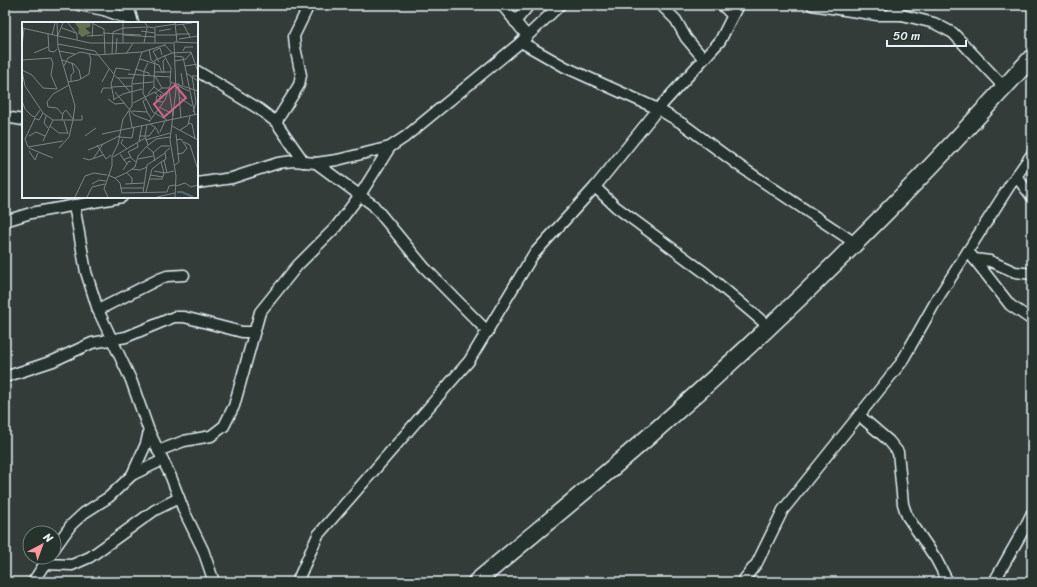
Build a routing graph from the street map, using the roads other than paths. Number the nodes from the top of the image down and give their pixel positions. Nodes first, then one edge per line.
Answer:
1 (79, 5) edge
2 (128, 5) edge
3 (309, 5) edge
4 (502, 5) edge
5 (529, 5) edge
6 (560, 5) edge
7 (661, 5) edge
8 (722, 5) edge
9 (738, 5) edge
10 (812, 5) edge
11 (891, 5) edge
12 (107, 7) edge
13 (732, 15) junction
14 (902, 15) junction
15 (132, 21) edge
16 (515, 22) junction
17 (524, 39) junction
18 (1032, 57) edge
19 (703, 58) junction
20 (198, 72) edge
21 (1005, 88) junction
22 (658, 109) junction
23 (5, 117) edge
24 (22, 120) edge
25 (276, 122) junction
26 (390, 147) junction
27 (1032, 154) edge
28 (304, 162) junction
29 (316, 163) junction
30 (1016, 176) junction
31 (198, 184) edge
32 (595, 187) junction
33 (360, 195) junction
34 (1032, 197) edge
35 (116, 198) edge
36 (74, 205) junction
37 (5, 221) edge
38 (855, 243) junction
39 (971, 255) junction
40 (1032, 274) edge
41 (184, 275) dead end
42 (98, 310) junction
43 (1032, 320) edge
44 (768, 326) junction
45 (254, 332) junction
46 (488, 332) junction
47 (113, 339) junction
48 (5, 377) edge
49 (860, 416) junction
50 (149, 431) junction
51 (160, 456) junction
52 (132, 475) junction
53 (179, 498) junction
54 (1032, 513) edge
55 (62, 537) edge
56 (62, 563) edge
57 (44, 565) edge
58 (33, 582) edge
59 (214, 582) edge
60 (296, 582) edge
61 (476, 582) edge
62 (742, 582) edge
63 (948, 582) edge
64 (994, 582) edge

1 - 12 street
2 - 15 street
3 - 25 street
4 - 16 street
5 - 16 street
6 - 17 street
7 - 19 street
8 - 13 street
9 - 13 street
10 - 14 street
11 - 14 street
12 - 15 street
13 - 19 street
14 - 21 street
16 - 17 street
17 - 22 street
17 - 26 street
18 - 21 main road
19 - 22 street
20 - 25 street
21 - 38 main road
22 - 32 street
22 - 38 street
23 - 24 street
25 - 28 street
26 - 29 street
26 - 33 street
27 - 30 street
28 - 29 street
28 - 31 street
29 - 33 street
30 - 34 street
30 - 39 street
32 - 44 street
32 - 46 street
33 - 45 street
33 - 46 street
35 - 36 street
36 - 37 street
36 - 42 street
38 - 44 main road
39 - 40 street
39 - 43 street
39 - 49 street
41 - 42 street
42 - 47 street
44 - 61 main road
45 - 47 street
45 - 51 street
46 - 60 street
47 - 48 street
47 - 50 street
49 - 62 street
49 - 63 street
50 - 51 street
50 - 52 street
51 - 52 street
51 - 53 street
52 - 55 street
53 - 56 street
53 - 59 street
54 - 64 street
57 - 58 street

